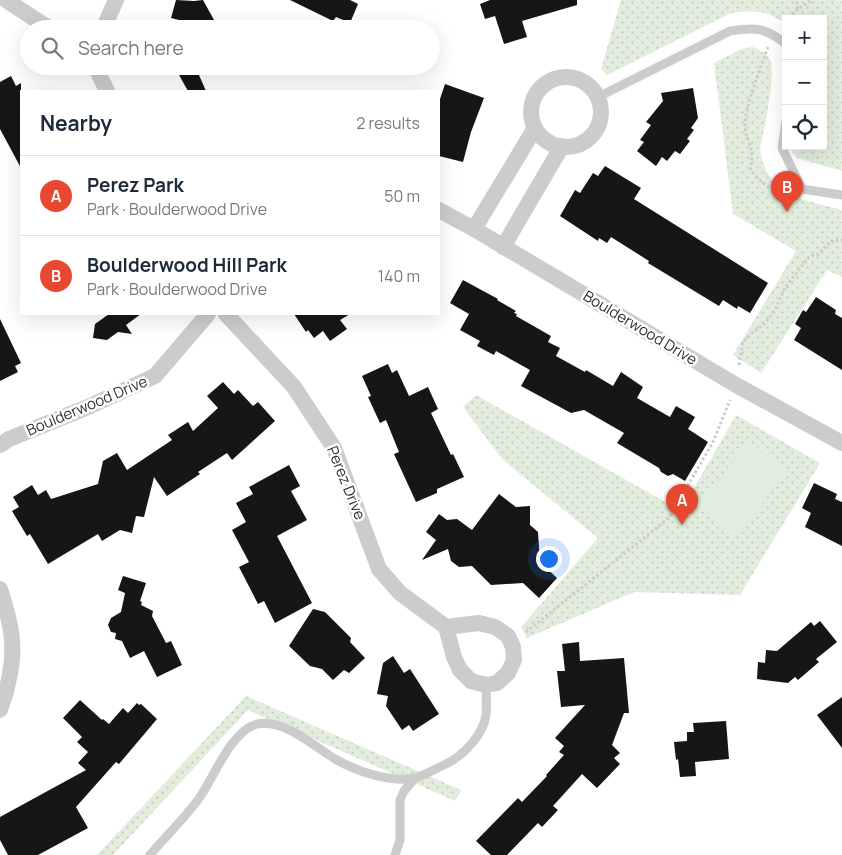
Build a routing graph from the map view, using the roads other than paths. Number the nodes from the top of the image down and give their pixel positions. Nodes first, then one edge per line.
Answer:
1 (6, 0) edge
2 (116, 0) edge
3 (36, 20) edge
4 (107, 20) edge
5 (782, 41) edge
6 (99, 75) edge
7 (107, 90) edge
8 (598, 97) junction
9 (535, 128) junction
10 (562, 146) junction
11 (783, 150) edge
12 (842, 195) edge
13 (440, 211) edge
14 (474, 229) junction
15 (503, 247) junction
16 (207, 315) edge
17 (227, 315) edge
18 (842, 443) edge
19 (0, 445) edge
20 (0, 589) edge
21 (446, 626) junction
22 (486, 684) junction
23 (0, 710) edge
24 (415, 778) junction
25 (150, 855) edge
26 (395, 855) edge

1 - 3 street
2 - 4 street
5 - 8 lane
6 - 7 street
8 - 9 street
8 - 10 street
9 - 10 street
9 - 14 street
10 - 15 street
11 - 12 lane
13 - 14 street, Boulderwood Drive
14 - 15 street, Boulderwood Drive
15 - 18 street, Boulderwood Drive
16 - 19 street, Boulderwood Drive
17 - 21 street, Perez Drive
20 - 23 street
21 - 22 street
21 - 22 street
22 - 24 lane
24 - 25 lane
24 - 26 lane

